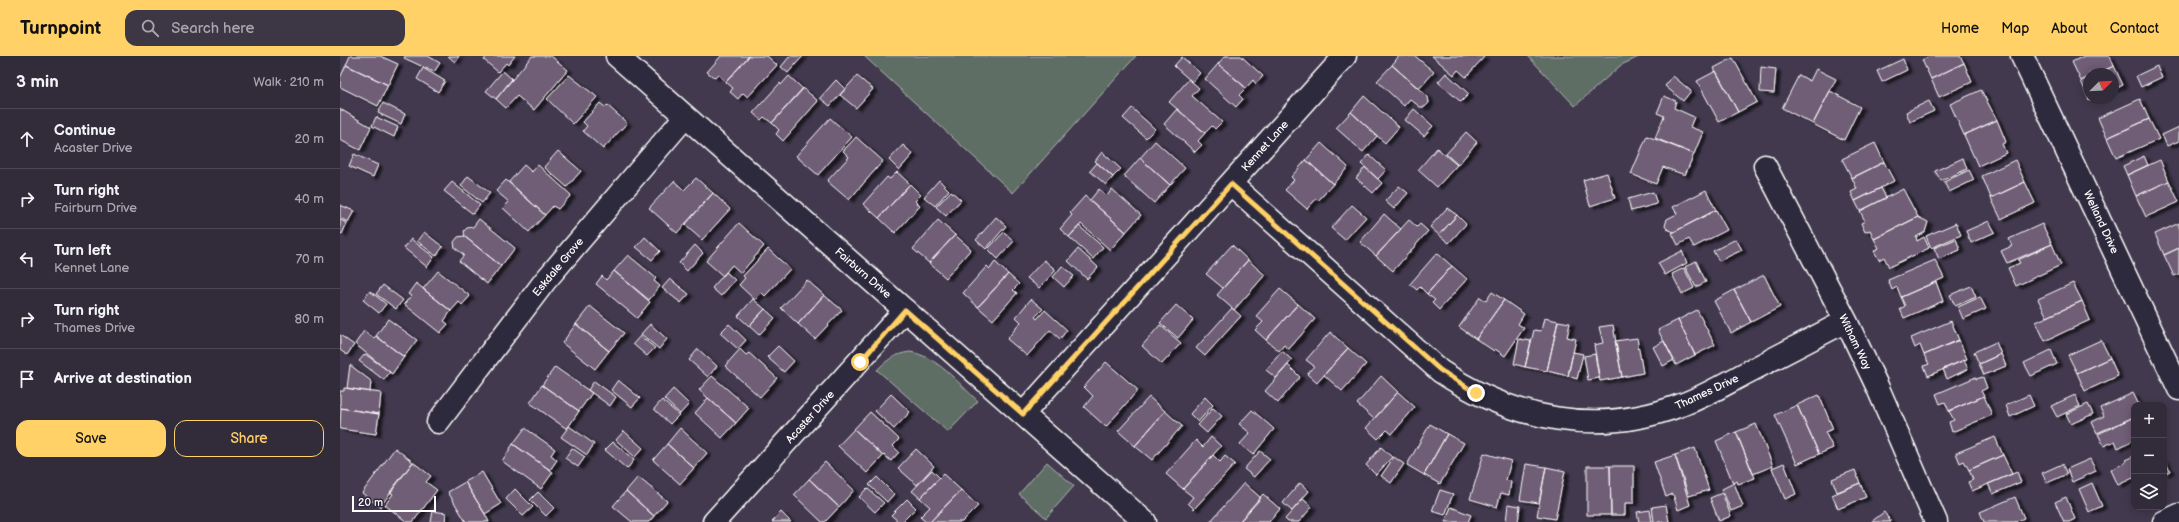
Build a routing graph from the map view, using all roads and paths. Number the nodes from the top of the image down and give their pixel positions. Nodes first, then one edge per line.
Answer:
1 (617, 56) edge
2 (1345, 56) edge
3 (2022, 56) edge
4 (685, 117) junction
5 (1765, 166) dead end
6 (1231, 184) junction
7 (905, 310) junction
8 (1846, 321) junction
9 (2179, 389) edge
10 (1023, 414) junction
11 (438, 422) dead end
12 (2179, 515) edge
13 (714, 522) edge
14 (1145, 522) edge
15 (1936, 522) edge
16 (2164, 522) edge

1 - 4 street, Fairburn Drive
2 - 6 street, Kennet Lane
3 - 9 street, Welland Drive
4 - 7 street, Fairburn Drive
4 - 11 street, Eskdale Grove
5 - 8 street, Witham Way
6 - 8 street, Thames Drive
6 - 10 street, Kennet Lane
7 - 10 street, Fairburn Drive
7 - 13 street, Acaster Drive
8 - 15 street, Witham Way
10 - 14 street, Fairburn Drive
12 - 16 street

